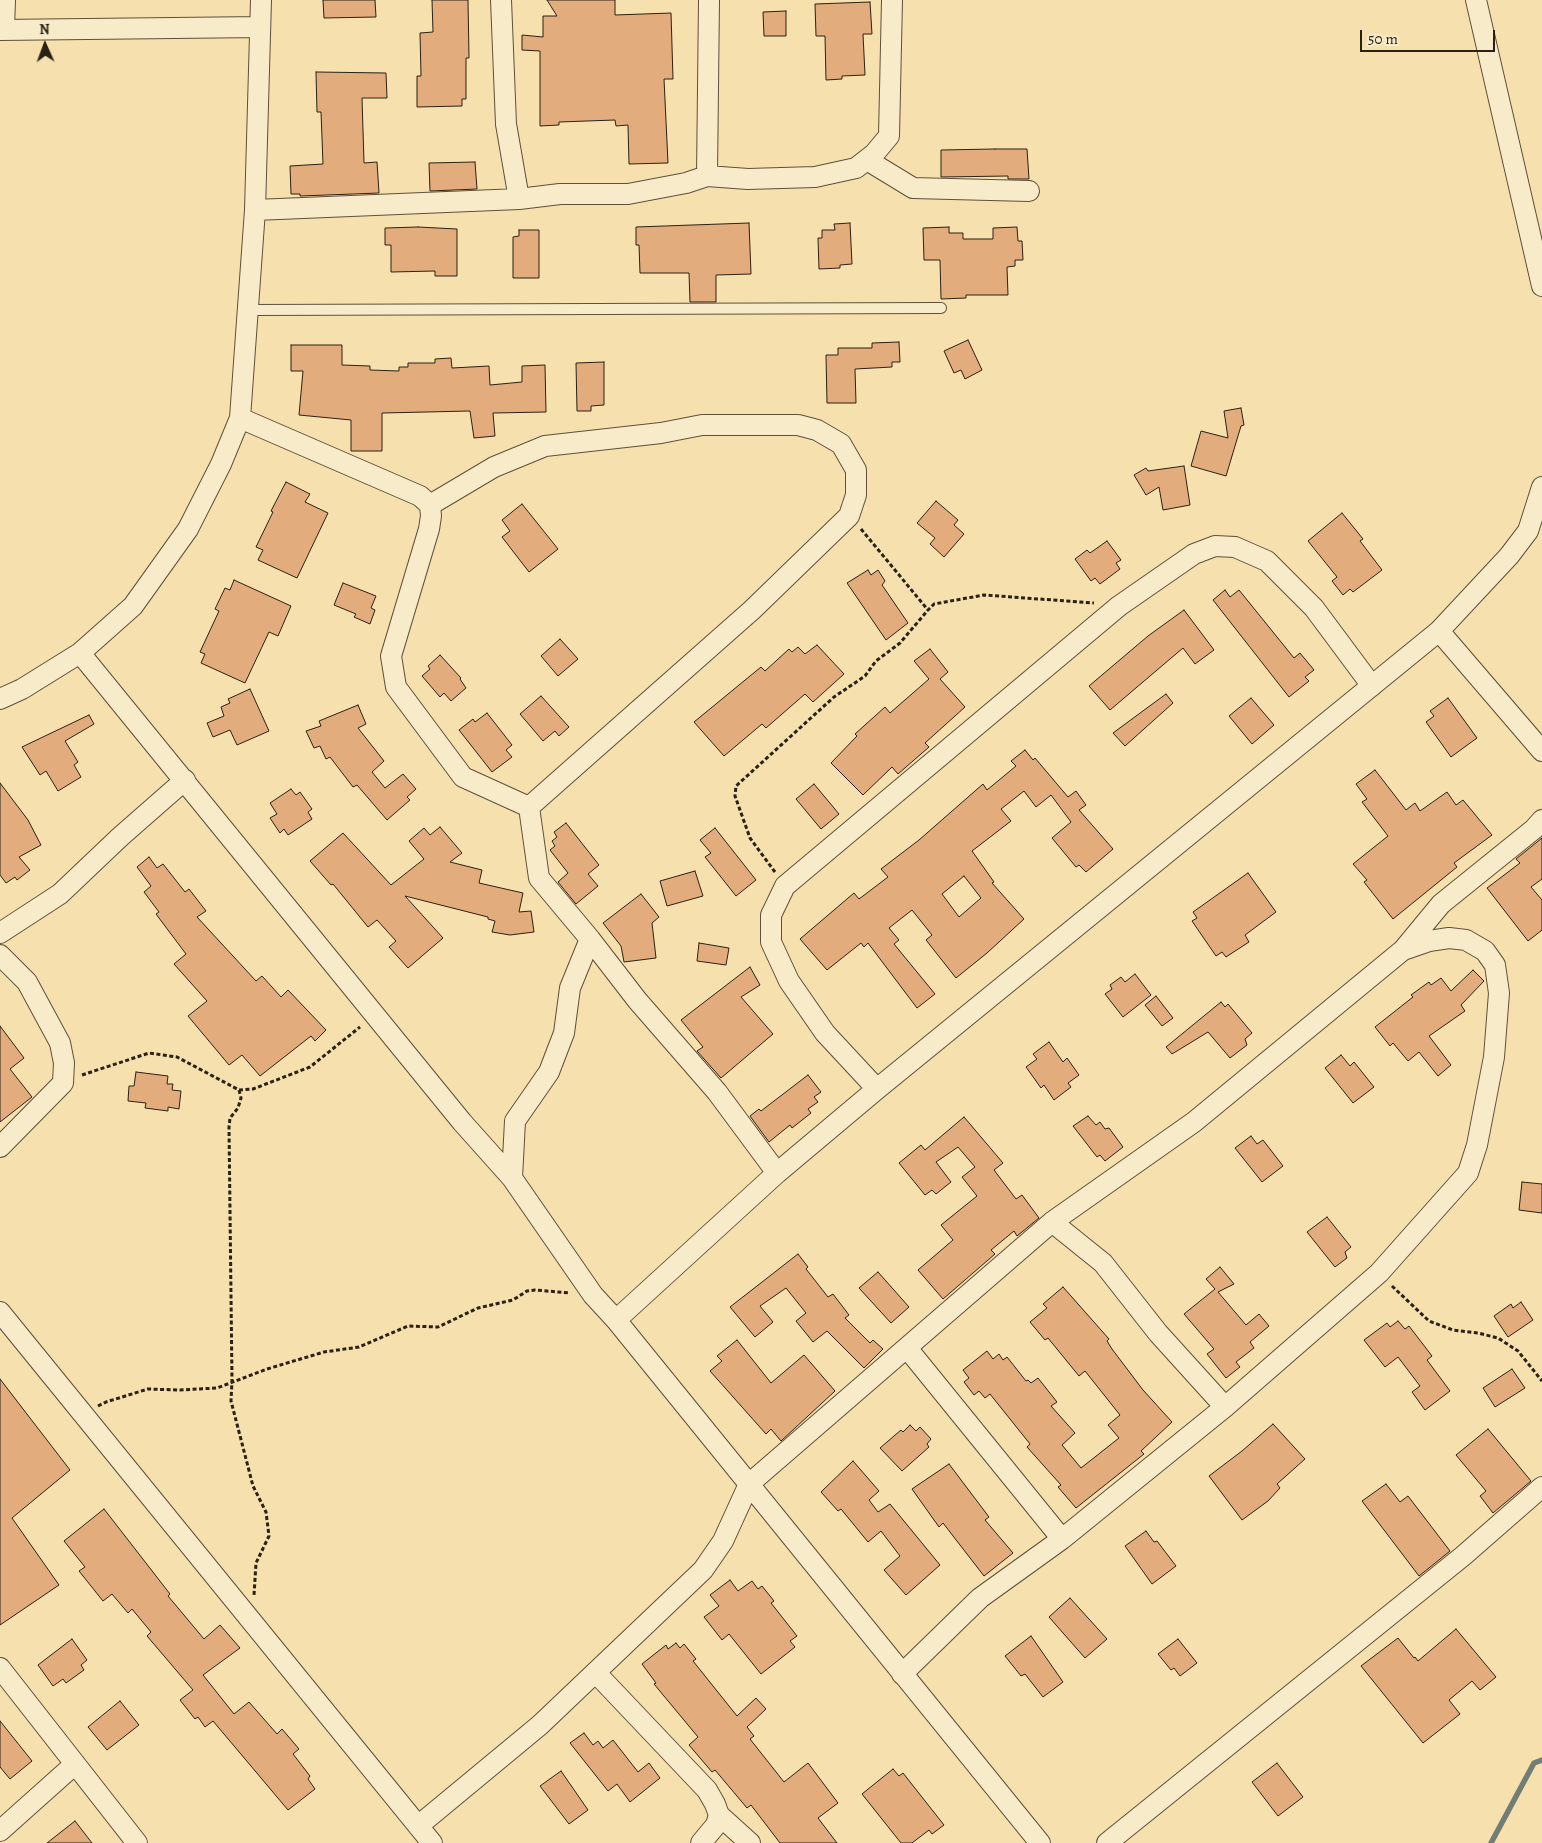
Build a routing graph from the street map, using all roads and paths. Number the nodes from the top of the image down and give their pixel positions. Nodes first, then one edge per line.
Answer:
1 (5, 0) edge
2 (260, 0) edge
3 (501, 0) edge
4 (709, 0) edge
5 (892, 0) edge
6 (1476, 0) edge
7 (260, 27) junction
8 (2, 29) edge
9 (867, 160) junction
10 (706, 176) junction
11 (1029, 191) dead end
12 (519, 199) junction
13 (254, 210) junction
14 (1542, 286) edge
15 (941, 308) dead end
16 (249, 310) junction
17 (240, 418) junction
18 (1542, 487) edge
19 (430, 505) junction
20 (849, 516) junction
21 (1119, 606) junction
22 (928, 610) junction
23 (1439, 631) junction
24 (80, 653) junction
25 (1372, 686) junction
26 (0, 699) edge
27 (1542, 751) edge
28 (185, 780) junction
29 (529, 807) junction
30 (1542, 820) edge
31 (785, 886) junction
32 (0, 934) edge
33 (590, 939) junction
34 (1403, 950) junction
35 (0, 955) edge
36 (374, 1015) junction
37 (63, 1083) junction
38 (877, 1089) junction
39 (239, 1090) junction
40 (0, 1147) edge
41 (777, 1173) junction
42 (512, 1178) junction
43 (1052, 1222) junction
44 (1379, 1273) junction
45 (592, 1295) junction
46 (1, 1316) edge
47 (616, 1320) junction
48 (907, 1348) junction
49 (232, 1381) junction
50 (1542, 1382) edge
51 (1225, 1407) junction
52 (83, 1415) junction
53 (749, 1484) junction
54 (1542, 1487) edge
55 (1062, 1539) junction
56 (245, 1613) junction
57 (0, 1668) edge
58 (596, 1673) junction
59 (902, 1674) junction
60 (75, 1764) junction
61 (719, 1815) junction
62 (418, 1826) junction
63 (0, 1831) edge
64 (137, 1843) edge
65 (432, 1843) edge
66 (701, 1843) edge
67 (750, 1843) edge
68 (1040, 1843) edge
69 (1107, 1843) edge

1 - 8 street
2 - 7 street
3 - 12 street
4 - 10 street
5 - 9 street
6 - 14 street
7 - 8 street
7 - 13 street
9 - 10 street
9 - 11 street
10 - 12 street
12 - 13 street
13 - 16 street
15 - 16 lane
16 - 17 street
17 - 19 street
17 - 24 street
18 - 23 street
19 - 20 street
19 - 29 street
20 - 22 path
20 - 29 street
21 - 22 path
21 - 25 street
21 - 31 street
22 - 31 path
23 - 25 street
23 - 27 street
24 - 26 street
24 - 28 street
25 - 38 street
28 - 32 street
28 - 36 street
29 - 33 street
30 - 34 street
31 - 38 street
33 - 41 street
33 - 42 street
34 - 43 street
34 - 44 street
35 - 37 street
36 - 39 path
36 - 42 street
37 - 39 path
37 - 40 street
38 - 41 street
39 - 49 path
41 - 47 street
42 - 45 street
43 - 48 street
43 - 51 street
44 - 50 path
44 - 51 street
45 - 47 street
45 - 49 path
46 - 52 street
47 - 53 street
48 - 53 street
48 - 55 street
49 - 52 path
49 - 56 path
51 - 55 street
52 - 56 street
53 - 58 street
53 - 59 street
54 - 69 street
55 - 59 street
56 - 62 street
57 - 60 street
58 - 61 street
58 - 62 street
59 - 68 street
60 - 63 street
60 - 64 street
61 - 66 street
61 - 67 street
62 - 65 street

